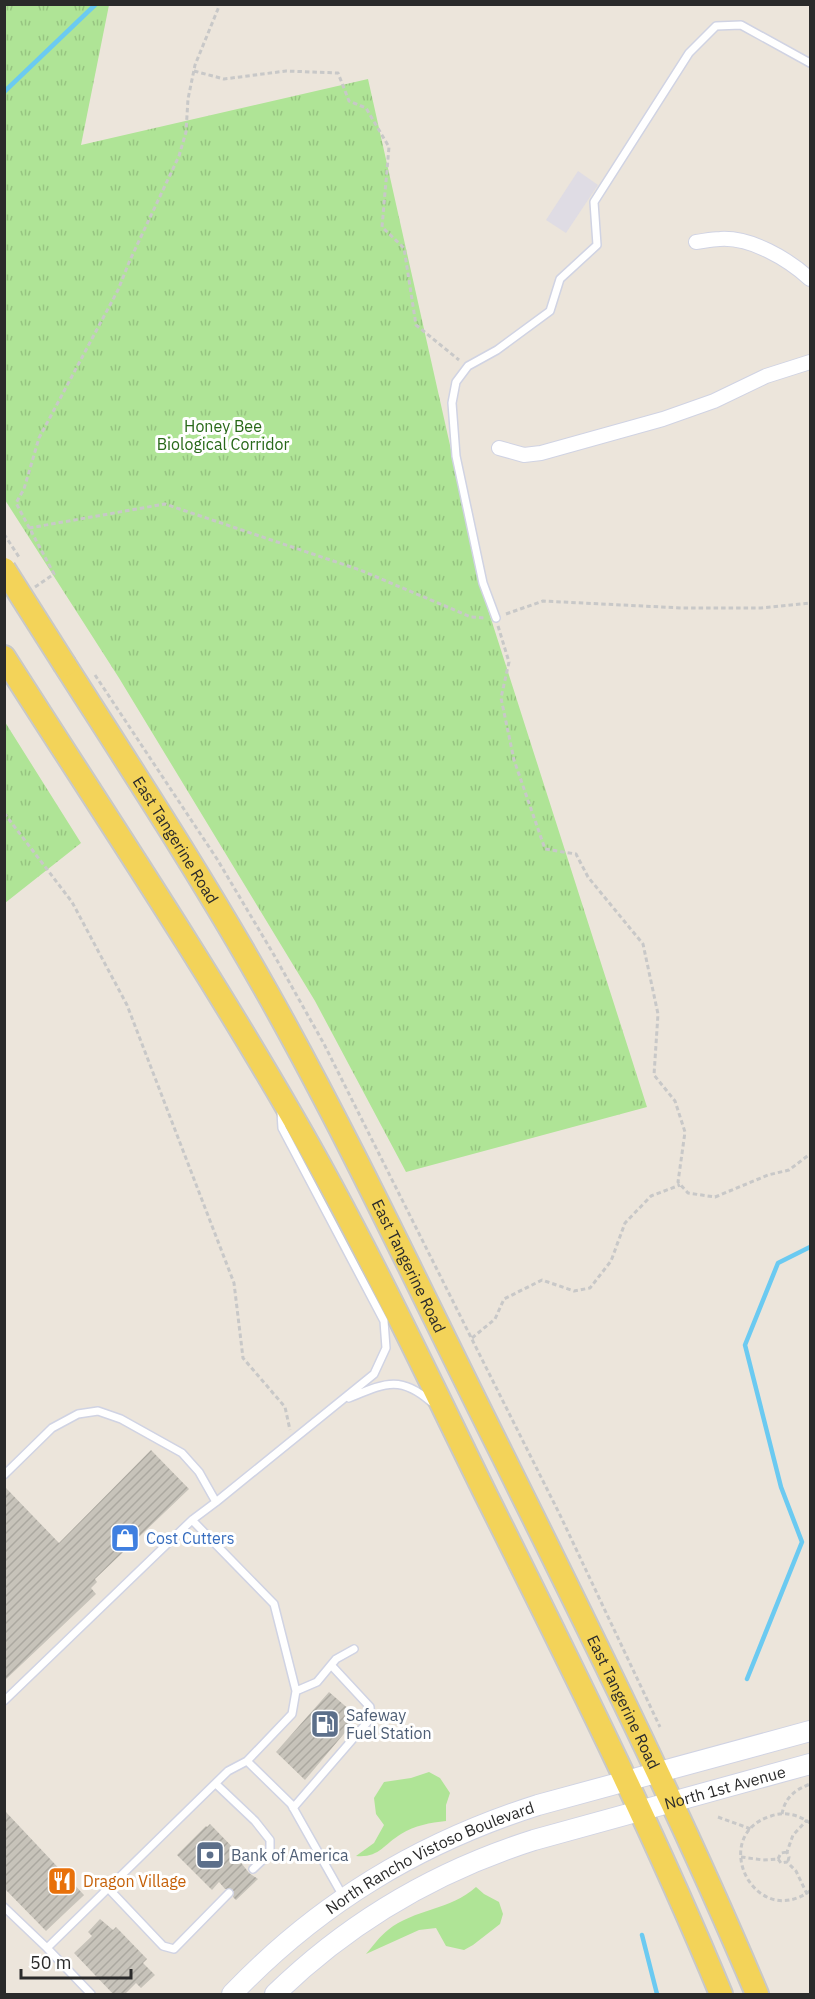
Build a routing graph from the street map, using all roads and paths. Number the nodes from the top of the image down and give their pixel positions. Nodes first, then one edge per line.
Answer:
1 (220, 4) edge
2 (810, 63) edge
3 (194, 71) junction
4 (696, 242) dead end
5 (810, 279) edge
6 (810, 363) edge
7 (468, 366) junction
8 (499, 447) dead end
9 (29, 528) junction
10 (4, 569) edge
11 (34, 588) dead end
12 (810, 603) edge
13 (496, 618) junction
14 (4, 657) edge
15 (4, 813) edge
16 (281, 1097) junction
17 (810, 1154) edge
18 (680, 1185) junction
19 (472, 1338) dead end
20 (341, 1401) junction
21 (447, 1416) junction
22 (292, 1440) junction
23 (4, 1475) edge
24 (216, 1502) junction
25 (192, 1520) junction
26 (354, 1649) dead end
27 (331, 1665) junction
28 (296, 1691) junction
29 (4, 1701) edge
30 (810, 1731) edge
31 (247, 1761) junction
32 (810, 1764) edge
33 (658, 1772) junction
34 (627, 1780) junction
35 (216, 1784) junction
36 (810, 1784) edge
37 (672, 1801) junction
38 (293, 1808) junction
39 (641, 1810) junction
40 (782, 1814) junction
41 (718, 1817) dead end
42 (809, 1822) edge
43 (751, 1829) junction
44 (787, 1852) junction
45 (741, 1857) junction
46 (778, 1859) junction
47 (788, 1862) junction
48 (253, 1869) dead end
49 (108, 1888) junction
50 (229, 1893) dead end
51 (808, 1893) edge
52 (344, 1898) junction
53 (4, 1907) edge
54 (46, 1948) junction
55 (91, 1995) edge
56 (232, 1995) edge
57 (275, 1995) edge
58 (721, 1995) edge
59 (757, 1995) edge

1 - 3 path
2 - 7 lane
3 - 7 path
3 - 9 path
4 - 5 street
6 - 8 street
7 - 13 lane
9 - 11 path
9 - 13 path
10 - 33 main road, East Tangerine Road, bridge
12 - 13 path
13 - 18 path
14 - 16 main road, East Tangerine Road
15 - 22 path
16 - 20 lane
16 - 21 main road, East Tangerine Road
17 - 18 path
18 - 19 path
20 - 21 lane
20 - 22 lane
21 - 34 main road, East Tangerine Road
22 - 24 lane
23 - 24 lane
24 - 25 lane
25 - 28 lane
25 - 29 lane
26 - 27 lane
27 - 28 lane
27 - 38 lane
28 - 31 lane
30 - 33 main road, North 1st Avenue
31 - 35 lane
31 - 38 lane
32 - 37 main road, North 1st Avenue
33 - 34 main road, North Rancho Vistoso Boulevard
33 - 37 main road, East Tangerine Road
34 - 39 main road, East Tangerine Road
34 - 52 main road, North Rancho Vistoso Boulevard
35 - 48 lane
35 - 49 lane
36 - 40 path
37 - 39 main road, North 1st Avenue
37 - 59 main road, East Tangerine Road
38 - 52 lane
39 - 57 main road, North Rancho Vistoso Boulevard
39 - 58 main road, East Tangerine Road
40 - 42 path
40 - 43 path
41 - 43 path
42 - 44 path
43 - 45 path
44 - 46 path
44 - 47 path
45 - 46 path
45 - 51 path
46 - 47 path
47 - 51 path
49 - 50 lane
49 - 54 lane
52 - 56 main road, North Rancho Vistoso Boulevard
53 - 54 lane
54 - 55 lane

